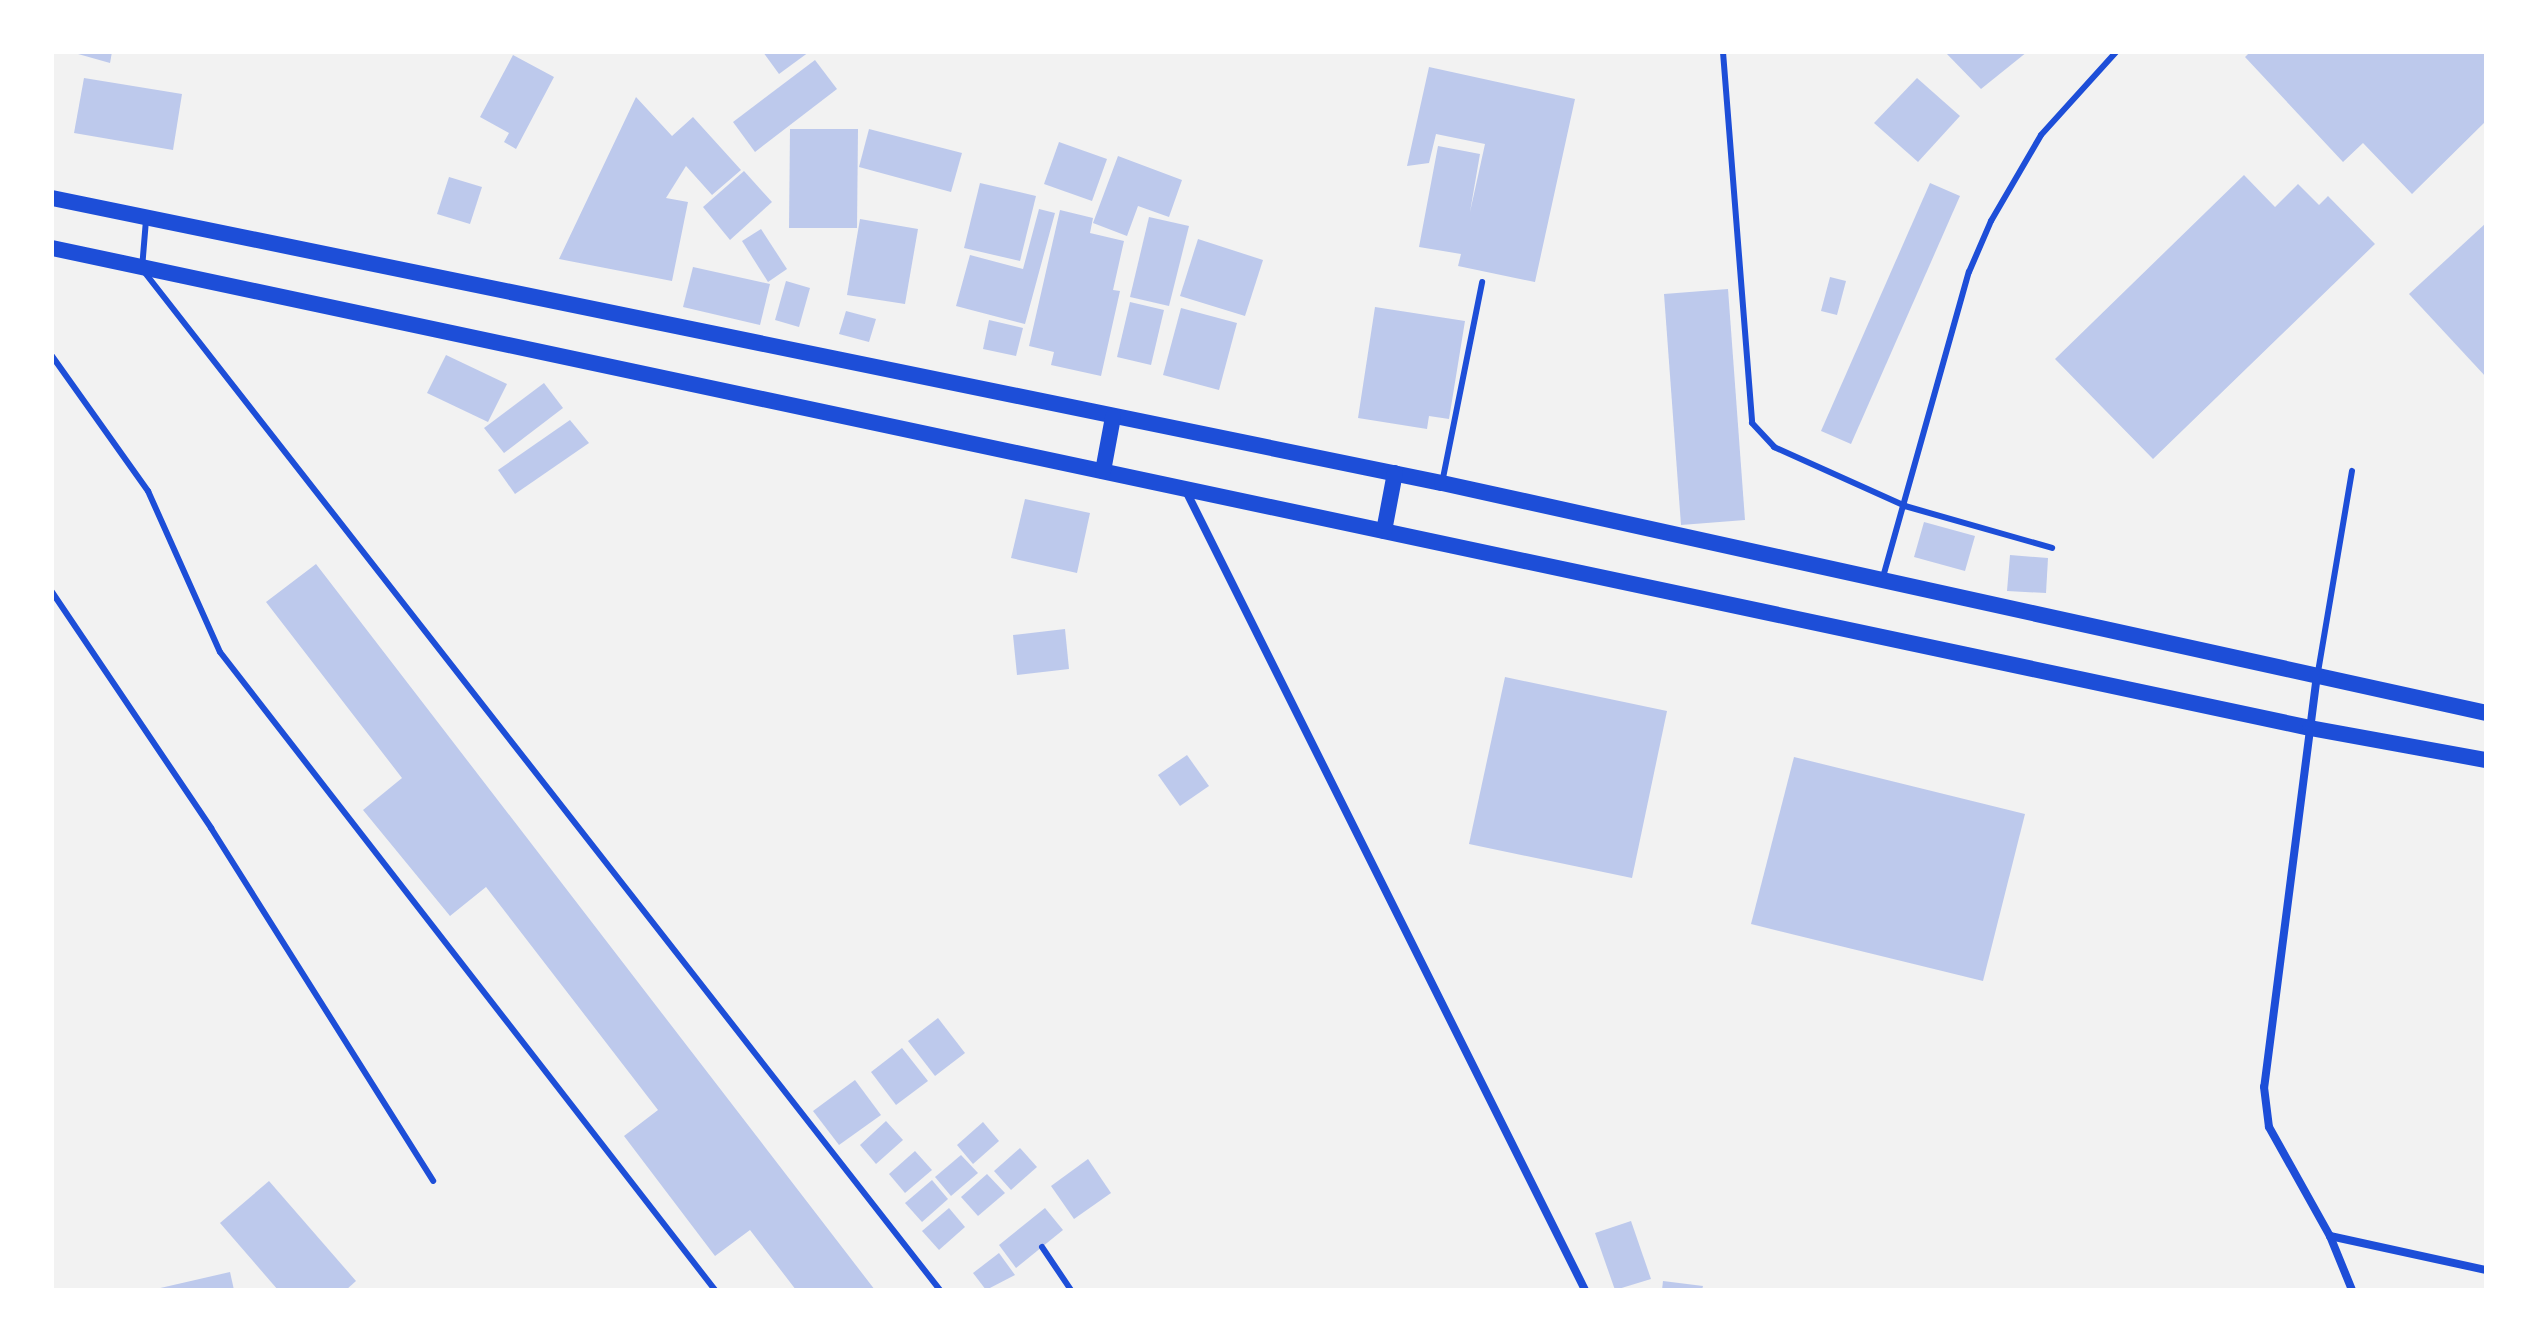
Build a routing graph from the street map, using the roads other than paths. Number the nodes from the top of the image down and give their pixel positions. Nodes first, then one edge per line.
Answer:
1 (1723, 52) edge
2 (2116, 52) edge
3 (52, 198) edge
4 (146, 216) junction
5 (52, 248) edge
6 (142, 269) junction
7 (1482, 282) dead end
8 (52, 356) edge
9 (1113, 417) junction
10 (1103, 471) junction
11 (2352, 471) dead end
12 (1395, 473) junction
13 (1442, 483) junction
14 (1184, 488) junction
15 (1905, 506) junction
16 (1384, 531) junction
17 (2052, 548) dead end
18 (1883, 577) junction
19 (52, 592) edge
20 (2317, 674) junction
21 (2486, 713) edge
22 (2310, 728) junction
23 (2486, 760) edge
24 (433, 1181) dead end
25 (2330, 1236) junction
26 (1042, 1247) dead end
27 (2486, 1270) edge
28 (715, 1290) edge
29 (940, 1290) edge
30 (1071, 1290) edge
31 (1585, 1290) edge
32 (2352, 1290) edge

1 - 15 lane
2 - 15 lane
3 - 4 main road
4 - 6 lane
4 - 9 main road
5 - 6 main road
6 - 10 main road
6 - 29 lane
7 - 13 lane
8 - 28 lane
9 - 10 main road
9 - 12 main road
10 - 14 main road
11 - 20 lane
12 - 13 main road
12 - 16 main road
13 - 18 main road
14 - 16 main road
14 - 31 street
15 - 17 lane
15 - 18 lane
16 - 22 main road
18 - 20 main road
19 - 24 lane
20 - 21 main road
20 - 22 street
22 - 23 main road
22 - 25 street
25 - 27 street
25 - 32 street
26 - 30 lane

